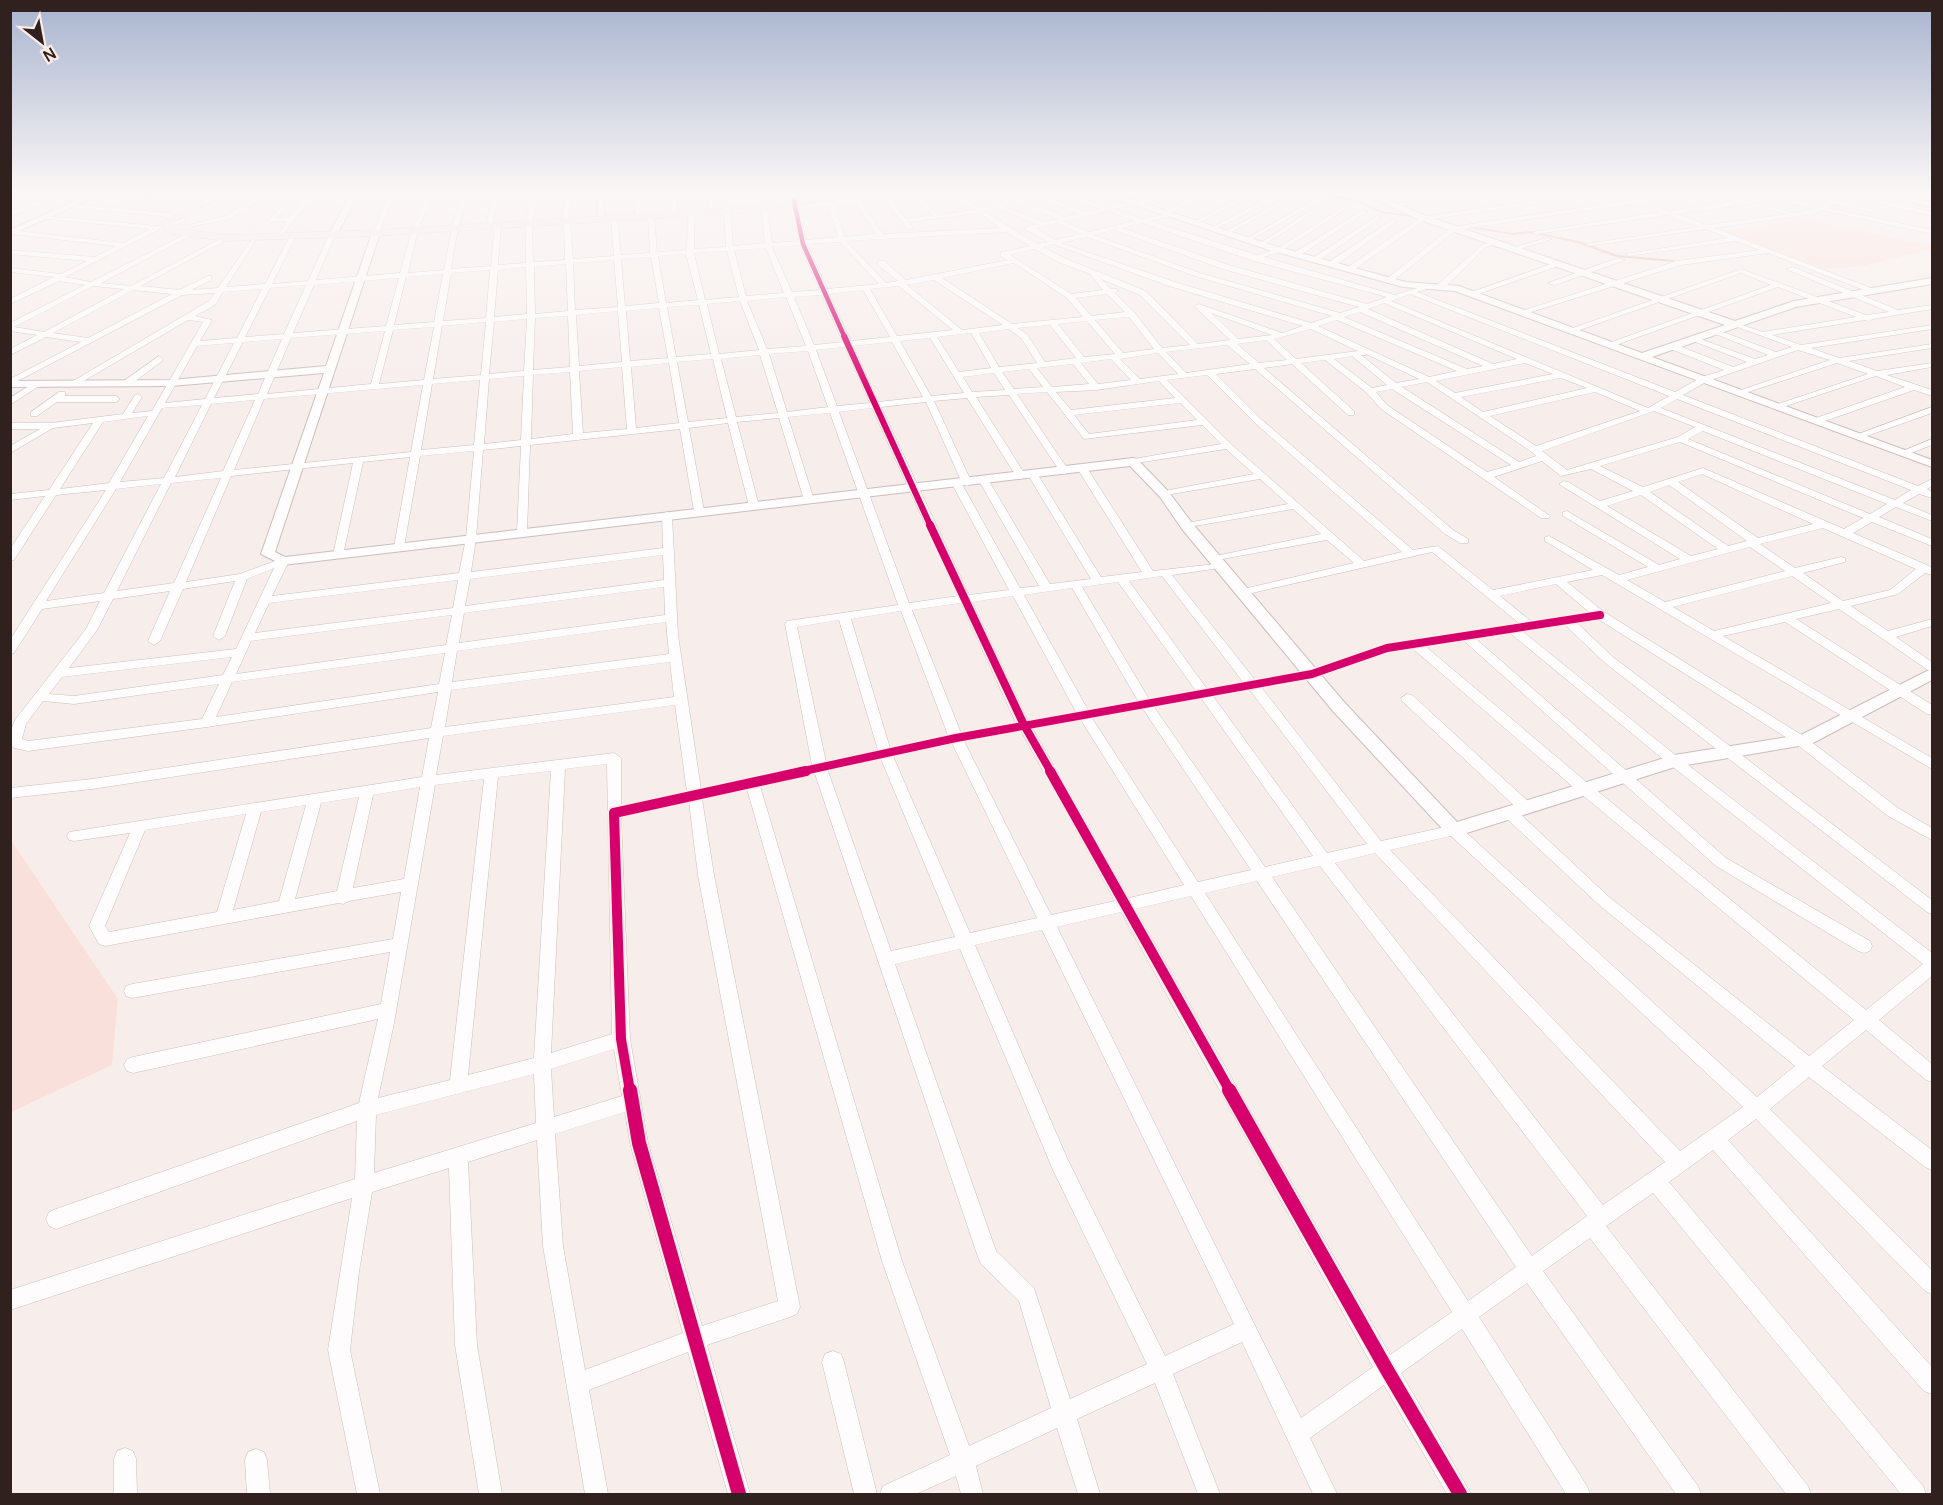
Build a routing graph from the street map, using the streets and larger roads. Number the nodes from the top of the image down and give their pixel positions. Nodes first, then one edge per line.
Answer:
1 (91, 261) edge
2 (128, 261) edge
3 (182, 261) edge
4 (239, 261) edge
5 (277, 261) edge
6 (320, 261) edge
7 (367, 261) edge
8 (408, 261) edge
9 (449, 261) edge
10 (495, 261) edge
11 (530, 261) edge
12 (591, 261) edge
13 (617, 261) edge
14 (655, 261) edge
15 (692, 261) edge
16 (733, 261) edge
17 (775, 261) edge
18 (811, 261) edge
19 (861, 261) edge
20 (1013, 261) edge
21 (1014, 261) edge
22 (1066, 261) edge
23 (1107, 261) edge
24 (1163, 261) edge
25 (1210, 261) edge
26 (1244, 261) edge
27 (1266, 261) edge
28 (1323, 261) edge
29 (1336, 261) edge
30 (1360, 261) edge
31 (1412, 261) edge
32 (1468, 261) edge
33 (1552, 261) edge
34 (1617, 261) edge
35 (1693, 261) edge
36 (1796, 261) edge
37 (570, 263) junction
38 (881, 263) dead end
39 (1332, 264) junction
40 (1560, 264) junction
41 (530, 266) junction
42 (1226, 267) junction
43 (495, 268) junction
44 (1349, 269) junction
45 (1790, 269) dead end
46 (10, 270) edge
47 (1090, 272) junction
48 (1584, 272) junction
49 (447, 273) junction
50 (1201, 274) junction
51 (404, 276) junction
52 (60, 277) junction
53 (208, 278) dead end
54 (937, 278) junction
55 (361, 279) junction
56 (1389, 280) junction
57 (1931, 282) edge
58 (902, 283) junction
59 (1552, 283) dead end
60 (92, 284) junction
61 (310, 284) junction
62 (1172, 284) junction
63 (1617, 284) junction
64 (1778, 285) junction
65 (885, 286) junction
66 (1427, 286) junction
67 (267, 287) junction
68 (1440, 287) junction
69 (132, 288) junction
70 (866, 288) junction
71 (1134, 289) junction
72 (1872, 290) junction
73 (220, 291) junction
74 (10, 292) edge
75 (825, 292) junction
76 (1109, 292) junction
77 (1411, 292) junction
78 (180, 293) junction
79 (1143, 293) junction
80 (26, 294) junction
81 (1470, 294) junction
82 (1851, 294) junction
83 (789, 295) junction
84 (1070, 296) junction
85 (1395, 297) junction
86 (743, 299) junction
87 (1660, 299) junction
88 (1816, 299) junction
89 (1385, 301) junction
90 (10, 302) edge
91 (702, 302) junction
92 (663, 305) junction
93 (1932, 307) edge
94 (1364, 308) junction
95 (621, 309) junction
96 (1698, 312) junction
97 (572, 313) junction
98 (1525, 313) junction
99 (1900, 313) junction
100 (1131, 314) junction
101 (531, 316) junction
102 (1339, 317) junction
103 (187, 318) junction
104 (1091, 318) junction
105 (1911, 318) dead end
106 (489, 319) junction
107 (1869, 319) junction
108 (1052, 322) junction
109 (1922, 322) dead end
110 (439, 323) junction
111 (1733, 324) junction
112 (1311, 326) junction
113 (10, 327) edge
114 (391, 327) junction
115 (1012, 327) junction
116 (1932, 327) edge
117 (1571, 330) junction
118 (974, 331) junction
119 (342, 332) junction
120 (960, 332) junction
121 (1712, 332) junction
122 (45, 334) junction
123 (1761, 334) junction
124 (932, 335) junction
125 (287, 336) junction
126 (1282, 336) junction
127 (1268, 338) junction
128 (895, 339) junction
129 (1692, 339) junction
130 (239, 340) junction
131 (90, 341) junction
132 (1234, 342) junction
133 (194, 344) junction
134 (848, 344) junction
135 (1610, 344) junction
136 (1671, 346) junction
137 (1932, 346) edge
138 (1197, 347) junction
139 (811, 348) junction
140 (1797, 348) junction
141 (1161, 352) junction
142 (1366, 352) junction
143 (10, 353) edge
144 (764, 353) junction
145 (1354, 354) junction
146 (1775, 355) junction
147 (1644, 356) junction
148 (716, 357) junction
149 (1118, 357) junction
150 (1327, 357) junction
151 (159, 359) dead end
152 (1526, 360) junction
153 (673, 361) junction
154 (1836, 361) junction
155 (1079, 362) junction
156 (1293, 362) junction
157 (1755, 362) junction
158 (626, 365) junction
159 (1932, 365) edge
160 (1043, 366) junction
161 (1257, 366) junction
162 (1032, 367) junction
163 (1493, 367) junction
164 (329, 369) junction
165 (575, 370) junction
166 (1733, 370) junction
167 (997, 371) junction
168 (1209, 372) junction
169 (1466, 372) junction
170 (270, 374) junction
171 (527, 374) junction
172 (1875, 374) junction
173 (957, 375) junction
174 (1563, 375) junction
175 (1185, 376) junction
176 (483, 378) junction
177 (219, 379) junction
178 (1161, 379) junction
179 (1705, 379) junction
180 (1429, 380) junction
181 (1138, 382) junction
182 (127, 383) junction
183 (171, 383) junction
184 (428, 383) junction
185 (10, 384) edge
186 (38, 384) junction
187 (74, 384) junction
188 (1932, 384) edge
189 (1096, 387) junction
190 (1395, 387) junction
191 (1914, 387) junction
192 (374, 388) junction
193 (1596, 389) junction
194 (1050, 390) junction
195 (1370, 391) junction
196 (1012, 392) junction
197 (1739, 392) junction
198 (321, 393) junction
199 (1932, 393) edge
200 (970, 395) junction
201 (1676, 395) junction
202 (1454, 396) junction
203 (138, 397) dead end
204 (259, 398) junction
205 (54, 399) junction
206 (116, 399) dead end
207 (929, 399) junction
208 (1182, 400) junction
209 (10, 402) edge
210 (208, 402) junction
211 (875, 405) junction
212 (1777, 406) junction
213 (1651, 409) junction
214 (156, 410) junction
215 (833, 410) junction
216 (1932, 410) edge
217 (1351, 412) dead end
218 (1068, 413) junction
219 (34, 414) dead end
220 (783, 415) junction
221 (1482, 415) junction
222 (126, 416) junction
223 (100, 420) junction
224 (732, 420) junction
225 (1816, 421) junction
226 (1204, 422) junction
227 (684, 425) junction
228 (10, 426) edge
229 (51, 426) junction
230 (1702, 427) junction
231 (632, 431) junction
232 (1858, 436) junction
233 (578, 437) junction
234 (1681, 439) junction
235 (1932, 442) edge
236 (526, 443) junction
237 (1228, 446) junction
238 (478, 448) junction
239 (10, 450) edge
240 (1903, 453) junction
241 (416, 454) junction
242 (1539, 454) junction
243 (359, 460) junction
244 (1133, 462) junction
245 (1932, 464) edge
246 (1518, 465) junction
247 (1592, 465) junction
248 (297, 466) junction
249 (1082, 468) junction
250 (1065, 471) junction
251 (226, 474) junction
252 (1027, 475) junction
253 (1262, 476) junction
254 (1486, 476) junction
255 (170, 480) junction
256 (984, 481) junction
257 (1671, 482) junction
258 (1932, 482) edge
259 (962, 483) junction
260 (1564, 484) dead end
261 (112, 486) junction
262 (913, 489) junction
263 (1919, 490) junction
264 (1642, 491) junction
265 (53, 492) junction
266 (1164, 494) junction
267 (864, 495) junction
268 (1932, 495) edge
269 (10, 497) edge
270 (809, 500) junction
271 (1896, 503) junction
272 (1599, 505) junction
273 (754, 506) junction
274 (1295, 506) junction
275 (699, 511) junction
276 (1567, 514) dead end
277 (667, 515) junction
278 (1545, 516) dead end
279 (1872, 518) junction
280 (1932, 518) edge
281 (1824, 524) junction
282 (1187, 526) junction
283 (522, 532) junction
284 (1845, 534) junction
285 (1329, 536) junction
286 (471, 538) junction
287 (1550, 539) dead end
288 (1464, 541) dead end
289 (1754, 542) junction
290 (1932, 543) edge
291 (399, 547) junction
292 (1726, 550) junction
293 (669, 551) junction
294 (1411, 554) junction
295 (338, 555) junction
296 (10, 558) edge
297 (1690, 560) junction
298 (1841, 560) dead end
299 (283, 561) junction
300 (1218, 562) junction
301 (1361, 564) junction
302 (1658, 568) junction
303 (1929, 570) edge
304 (1604, 571) junction
305 (1793, 572) junction
306 (1165, 573) junction
307 (1150, 574) junction
308 (464, 576) junction
309 (242, 577) junction
310 (1121, 578) junction
311 (1618, 579) junction
312 (1558, 580) junction
313 (1098, 581) junction
314 (670, 583) junction
315 (1075, 584) junction
316 (177, 586) junction
317 (1046, 588) junction
318 (1016, 592) junction
319 (1242, 592) junction
320 (1491, 594) junction
321 (109, 596) junction
322 (964, 599) junction
323 (265, 600) junction
324 (1841, 605) junction
325 (38, 606) junction
326 (905, 606) junction
327 (1663, 606) junction
328 (458, 610) junction
329 (1600, 615) junction
330 (844, 616) junction
331 (671, 618) junction
332 (1787, 618) junction
333 (1567, 620) junction
334 (1932, 622) edge
335 (1530, 626) junction
336 (1513, 629) junction
337 (1713, 635) junction
338 (219, 636) dead end
339 (1466, 636) junction
340 (1886, 636) junction
341 (248, 638) junction
342 (154, 641) dead end
343 (1414, 643) junction
344 (452, 649) junction
345 (10, 650) edge
346 (241, 652) junction
347 (675, 657) junction
348 (58, 674) junction
349 (1312, 674) junction
350 (1932, 674) edge
351 (228, 680) junction
352 (1251, 686) junction
353 (445, 687) junction
354 (1900, 691) junction
355 (1204, 694) junction
356 (40, 697) junction
357 (1407, 698) dead end
358 (682, 700) junction
359 (1146, 704) junction
360 (1932, 711) edge
361 (1084, 715) junction
362 (1851, 716) junction
363 (207, 723) junction
364 (1024, 725) junction
365 (437, 732) junction
366 (13, 736) edge
367 (956, 738) junction
368 (1800, 740) junction
369 (885, 753) junction
370 (1727, 753) junction
371 (1674, 761) junction
372 (1932, 764) edge
373 (558, 765) junction
374 (820, 768) junction
375 (491, 774) junction
376 (1623, 777) junction
377 (429, 781) junction
378 (752, 782) junction
379 (1585, 789) junction
380 (367, 792) junction
381 (10, 793) edge
382 (696, 795) junction
383 (315, 800) junction
384 (255, 808) junction
385 (1518, 810) junction
386 (614, 813) junction
387 (140, 826) junction
388 (1454, 830) junction
389 (74, 836) dead end
390 (1932, 836) edge
391 (1378, 847) junction
392 (1324, 860) junction
393 (1261, 874) junction
394 (410, 884) junction
395 (1194, 889) junction
396 (343, 898) junction
397 (1125, 905) junction
398 (285, 908) junction
399 (1932, 908) edge
400 (223, 919) junction
401 (1047, 922) junction
402 (965, 941) junction
403 (400, 944) junction
404 (1864, 946) dead end
405 (886, 959) junction
406 (1932, 964) edge
407 (132, 991) dead end
408 (388, 1010) junction
409 (1866, 1020) junction
410 (621, 1039) junction
411 (542, 1064) junction
412 (133, 1065) dead end
413 (1808, 1066) junction
414 (1932, 1074) edge
415 (458, 1085) junction
416 (631, 1102) junction
417 (1757, 1108) junction
418 (367, 1109) junction
419 (546, 1130) junction
420 (1714, 1138) junction
421 (458, 1158) junction
422 (1932, 1161) edge
423 (1679, 1162) junction
424 (1654, 1180) junction
425 (364, 1185) junction
426 (57, 1219) dead end
427 (1596, 1221) junction
428 (1529, 1269) junction
429 (1932, 1284) edge
430 (10, 1300) edge
431 (1464, 1316) junction
432 (1247, 1329) junction
433 (694, 1339) junction
434 (833, 1362) dead end
435 (1160, 1369) junction
436 (1388, 1370) junction
437 (1932, 1383) edge
438 (577, 1384) junction
439 (1065, 1413) junction
440 (1298, 1433) junction
441 (126, 1459) dead end
442 (256, 1460) dead end
443 (963, 1461) junction
444 (126, 1494) edge
445 (259, 1494) edge
446 (369, 1494) edge
447 (490, 1494) edge
448 (596, 1494) edge
449 (739, 1494) edge
450 (867, 1494) edge
451 (891, 1494) edge
452 (972, 1494) edge
453 (1089, 1494) edge
454 (1209, 1494) edge
455 (1325, 1494) edge
456 (1460, 1494) edge
457 (1579, 1494) edge
458 (1690, 1494) edge
459 (1800, 1494) edge
460 (1915, 1494) edge

1 - 52 street
2 - 60 street
3 - 69 street
4 - 73 street
5 - 67 street
6 - 61 street
7 - 55 street
8 - 51 street
9 - 49 street
10 - 43 street
11 - 41 street
12 - 37 street
13 - 95 street
14 - 92 street
15 - 91 street
16 - 86 street
17 - 83 street
18 - 75 street
19 - 65 street
20 - 54 street
21 - 84 street
22 - 47 street
23 - 62 street
24 - 50 street
25 - 42 street
26 - 42 street
27 - 85 street
28 - 39 street
29 - 39 street
30 - 44 street
31 - 56 street
32 - 68 street
33 - 40 street
34 - 48 street
35 - 63 street
36 - 72 street
37 - 41 street
37 - 97 street
38 - 58 street
39 - 44 street
40 - 48 street
40 - 81 street
41 - 43 street
41 - 101 street
42 - 50 street
42 - 94 street
43 - 49 street
43 - 106 street
44 - 56 street
45 - 82 street
46 - 52 street
47 - 71 street
47 - 76 street
48 - 59 street
48 - 63 street
49 - 51 street
49 - 110 street
50 - 62 street
50 - 102 street
51 - 55 street
51 - 114 street
52 - 60 street
52 - 80 street
53 - 78 street
54 - 58 street
54 - 115 street
55 - 61 street
55 - 119 street
56 - 66 street
57 - 72 street
58 - 65 street
58 - 120 street
60 - 69 street
60 - 113 street
61 - 67 street
61 - 125 street
62 - 79 street
62 - 112 street
63 - 87 street
63 - 98 street
64 - 87 street
64 - 88 street
64 - 96 street
65 - 70 street
66 - 68 street
66 - 77 street
67 - 73 street
67 - 130 street
68 - 81 street
69 - 78 street
69 - 122 street
70 - 75 street
70 - 128 street
71 - 76 street
71 - 79 street
72 - 82 street
73 - 78 street
73 - 103 street
74 - 80 street
75 - 83 street
75 - 134 street
76 - 84 street
76 - 100 street
77 - 85 street
77 - 201 street
78 - 131 street
79 - 138 street
80 - 90 street
81 - 98 street
82 - 88 street
82 - 99 street
83 - 86 street
83 - 139 street
84 - 104 street
85 - 89 street
86 - 91 street
86 - 144 street
87 - 96 street
87 - 117 street
88 - 107 street
88 - 111 street
89 - 94 street
89 - 152 street
91 - 92 street
91 - 148 street
92 - 95 street
92 - 153 street
93 - 99 street
94 - 102 street
94 - 163 street
95 - 97 street
95 - 158 street
96 - 111 street
96 - 135 street
97 - 101 street
97 - 165 street
98 - 117 street
99 - 105 street
99 - 107 street
100 - 104 street
100 - 141 street
101 - 106 street
101 - 171 street
102 - 112 street
102 - 169 street
103 - 133 street
103 - 187 street
104 - 108 street
104 - 149 street
106 - 110 street
106 - 176 street
107 - 123 street
108 - 115 street
108 - 155 street
109 - 116 street
110 - 114 street
110 - 184 street
111 - 121 street
111 - 123 street
112 - 126 street
112 - 142 street
113 - 122 street
114 - 119 street
114 - 192 street
115 - 118 street
115 - 160 street
116 - 140 street
117 - 135 street
118 - 120 street
118 - 167 street
119 - 125 street
119 - 164 street
120 - 124 street
121 - 129 street
121 - 146 street
122 - 131 street
122 - 143 street
123 - 140 street
124 - 128 street
124 - 173 street
125 - 130 street
125 - 170 street
126 - 127 street
126 - 132 street
127 - 132 street
127 - 156 street
128 - 134 street
128 - 207 street
129 - 136 street
129 - 157 street
130 - 133 street
130 - 177 street
131 - 185 street
132 - 138 street
132 - 161 street
133 - 183 street
134 - 139 street
134 - 211 street
135 - 147 street
136 - 147 street
136 - 166 street
137 - 154 street
138 - 141 street
139 - 144 street
139 - 215 street
140 - 146 street
140 - 154 street
141 - 149 street
141 - 175 street
142 - 145 street
142 - 180 street
144 - 148 street
144 - 220 street
145 - 150 street
145 - 190 street
146 - 157 street
147 - 179 street
148 - 153 street
148 - 224 street
149 - 155 street
149 - 181 street
150 - 156 street
150 - 195 street
151 - 182 street
152 - 163 street
152 - 174 street
153 - 158 street
153 - 227 street
154 - 172 street
154 - 197 street
155 - 160 street
155 - 189 street
156 - 161 street
156 - 217 street
157 - 166 street
158 - 165 street
158 - 231 street
159 - 172 street
160 - 162 street
161 - 168 street
161 - 288 street
162 - 167 street
162 - 194 street
163 - 169 street
164 - 170 street
164 - 198 street
165 - 171 street
165 - 233 street
166 - 179 street
167 - 173 street
167 - 196 street
168 - 175 street
168 - 294 street
169 - 180 street
170 - 177 street
170 - 204 street
171 - 176 street
171 - 236 street
172 - 191 street
172 - 212 street
173 - 200 street
174 - 193 street
174 - 202 street
175 - 178 street
176 - 184 street
176 - 238 street
177 - 183 street
177 - 210 street
178 - 181 street
178 - 208 street
179 - 197 street
179 - 201 street
180 - 190 street
180 - 202 street
181 - 189 street
182 - 183 street
182 - 187 street
183 - 214 street
184 - 192 street
184 - 241 street
185 - 186 street
186 - 187 street
186 - 209 street
187 - 205 street
188 - 191 street
189 - 194 street
190 - 195 street
190 - 246 street
191 - 199 street
191 - 225 street
192 - 198 street
193 - 213 street
193 - 221 street
194 - 196 street
194 - 218 street
195 - 254 street
196 - 200 street
196 - 250 street
197 - 212 street
198 - 204 street
198 - 248 street
200 - 207 street
200 - 252 street
201 - 213 street
201 - 263 street
202 - 221 street
203 - 222 street
204 - 210 street
204 - 251 street
205 - 206 street
205 - 219 street
207 - 211 street
207 - 259 street
208 - 218 street
208 - 226 street
210 - 214 street
210 - 255 street
211 - 215 street
211 - 262 street
212 - 225 street
213 - 230 street
213 - 242 street
214 - 222 street
214 - 261 street
215 - 220 street
215 - 267 street
216 - 232 street
218 - 226 street
220 - 224 street
220 - 270 street
221 - 242 street
222 - 223 street
223 - 229 street
223 - 265 street
224 - 227 street
224 - 273 street
225 - 232 street
226 - 237 street
227 - 231 street
227 - 275 street
228 - 229 street
229 - 239 street
230 - 234 street
230 - 271 street
231 - 233 street
232 - 240 street
233 - 236 street
234 - 247 street
234 - 279 street
235 - 240 street
236 - 238 street
236 - 283 street
237 - 244 street
237 - 253 street
238 - 241 street
238 - 286 street
240 - 245 street
241 - 243 street
241 - 291 street
242 - 246 street
242 - 247 street
243 - 248 street
243 - 295 street
244 - 249 street
244 - 266 street
246 - 254 street
247 - 264 street
248 - 251 street
248 - 299 street
249 - 250 street
249 - 307 street
250 - 252 street
251 - 255 street
251 - 316 street
252 - 256 street
252 - 313 street
253 - 266 street
253 - 274 street
254 - 278 street
255 - 261 street
255 - 321 street
256 - 259 street
256 - 317 street
257 - 264 street
257 - 281 street
257 - 289 street
258 - 263 street
259 - 262 street
259 - 318 street
260 - 272 street
261 - 265 street
261 - 325 street
262 - 267 street
262 - 322 street
263 - 268 street
263 - 271 street
264 - 272 street
264 - 292 street
265 - 269 street
265 - 296 street
266 - 282 street
267 - 270 street
267 - 326 street
270 - 273 street
271 - 279 street
271 - 280 street
272 - 297 street
273 - 275 street
274 - 282 street
274 - 285 street
275 - 277 street
276 - 302 street
277 - 283 street
277 - 293 street
279 - 284 street
279 - 290 street
281 - 284 street
281 - 289 street
282 - 300 street
283 - 286 street
284 - 303 street
285 - 300 street
285 - 301 street
286 - 291 street
286 - 308 street
287 - 304 street
289 - 292 street
289 - 305 street
291 - 295 street
292 - 297 street
293 - 308 street
293 - 314 street
294 - 301 street
294 - 320 street
295 - 299 street
297 - 302 street
298 - 305 street
299 - 309 street
299 - 323 street
300 - 306 street
300 - 319 street
301 - 319 street
302 - 311 street
303 - 324 street
304 - 311 street
304 - 312 street
305 - 324 street
305 - 327 street
306 - 307 street
306 - 352 street
307 - 310 street
308 - 323 street
308 - 328 street
309 - 316 street
309 - 338 street
310 - 313 street
310 - 355 street
311 - 327 street
312 - 320 street
312 - 329 street
313 - 315 street
314 - 328 street
314 - 331 street
315 - 317 street
315 - 359 street
316 - 321 street
316 - 342 street
317 - 318 street
318 - 322 street
318 - 361 street
319 - 349 street
320 - 335 street
321 - 325 street
321 - 348 street
322 - 326 street
322 - 364 street
323 - 341 street
324 - 332 street
324 - 340 street
325 - 345 street
326 - 330 street
326 - 367 street
327 - 337 street
328 - 341 street
328 - 344 street
329 - 333 street
329 - 368 street
330 - 369 street
330 - 374 street
331 - 344 street
331 - 347 street
332 - 337 street
332 - 354 street
333 - 335 street
333 - 370 street
334 - 340 street
335 - 336 street
336 - 339 street
336 - 371 street
337 - 362 street
339 - 343 street
339 - 376 street
340 - 350 street
341 - 346 street
343 - 349 street
343 - 379 street
344 - 351 street
344 - 353 street
346 - 348 street
346 - 351 street
347 - 353 street
347 - 358 street
348 - 356 street
349 - 352 street
349 - 388 street
350 - 354 street
351 - 356 street
351 - 363 street
352 - 355 street
352 - 391 street
353 - 363 street
353 - 365 street
354 - 360 street
354 - 362 street
355 - 359 street
355 - 392 street
356 - 366 street
357 - 385 street
358 - 365 street
358 - 382 street
359 - 361 street
359 - 393 street
361 - 364 street
361 - 395 street
362 - 368 street
362 - 372 street
363 - 366 street
364 - 367 street
364 - 397 street
365 - 377 street
365 - 381 street
367 - 369 street
367 - 401 street
368 - 370 street
368 - 390 street
369 - 374 street
369 - 402 street
370 - 371 street
370 - 399 street
371 - 376 street
371 - 406 street
373 - 375 street
373 - 386 street
373 - 411 street
374 - 378 street
374 - 405 street
375 - 377 street
375 - 415 street
376 - 379 street
376 - 404 street
377 - 380 street
377 - 394 street
378 - 382 street
378 - 443 street
379 - 385 street
379 - 409 street
380 - 383 street
380 - 396 street
382 - 386 street
382 - 433 street
383 - 384 street
383 - 398 street
384 - 387 street
384 - 400 street
385 - 388 street
385 - 413 street
386 - 410 street
387 - 389 street
387 - 400 street
388 - 391 street
388 - 417 street
391 - 392 street
391 - 423 street
392 - 393 street
392 - 427 street
393 - 395 street
393 - 428 street
394 - 396 street
394 - 403 street
395 - 397 street
395 - 431 street
396 - 398 street
397 - 401 street
397 - 436 street
398 - 400 street
401 - 402 street
401 - 432 street
402 - 405 street
402 - 435 street
403 - 407 street
403 - 408 street
405 - 439 street
406 - 409 street
408 - 412 street
408 - 418 street
409 - 413 street
409 - 414 street
410 - 411 street
410 - 416 street
411 - 415 street
411 - 419 street
413 - 417 street
413 - 422 street
415 - 418 street
416 - 419 street
416 - 433 street
417 - 420 street
417 - 429 street
418 - 425 street
418 - 426 street
419 - 421 street
419 - 438 street
420 - 423 street
420 - 437 street
421 - 425 street
421 - 447 street
423 - 424 street
424 - 427 street
424 - 460 street
425 - 430 street
425 - 446 street
427 - 428 street
427 - 459 street
428 - 431 street
428 - 458 street
431 - 436 street
431 - 457 street
432 - 435 street
432 - 440 street
433 - 438 street
433 - 449 street
434 - 450 street
435 - 439 street
435 - 454 street
436 - 440 street
436 - 456 street
438 - 448 street
439 - 443 street
439 - 453 street
440 - 455 street
441 - 444 street
442 - 445 street
443 - 451 street
443 - 452 street

